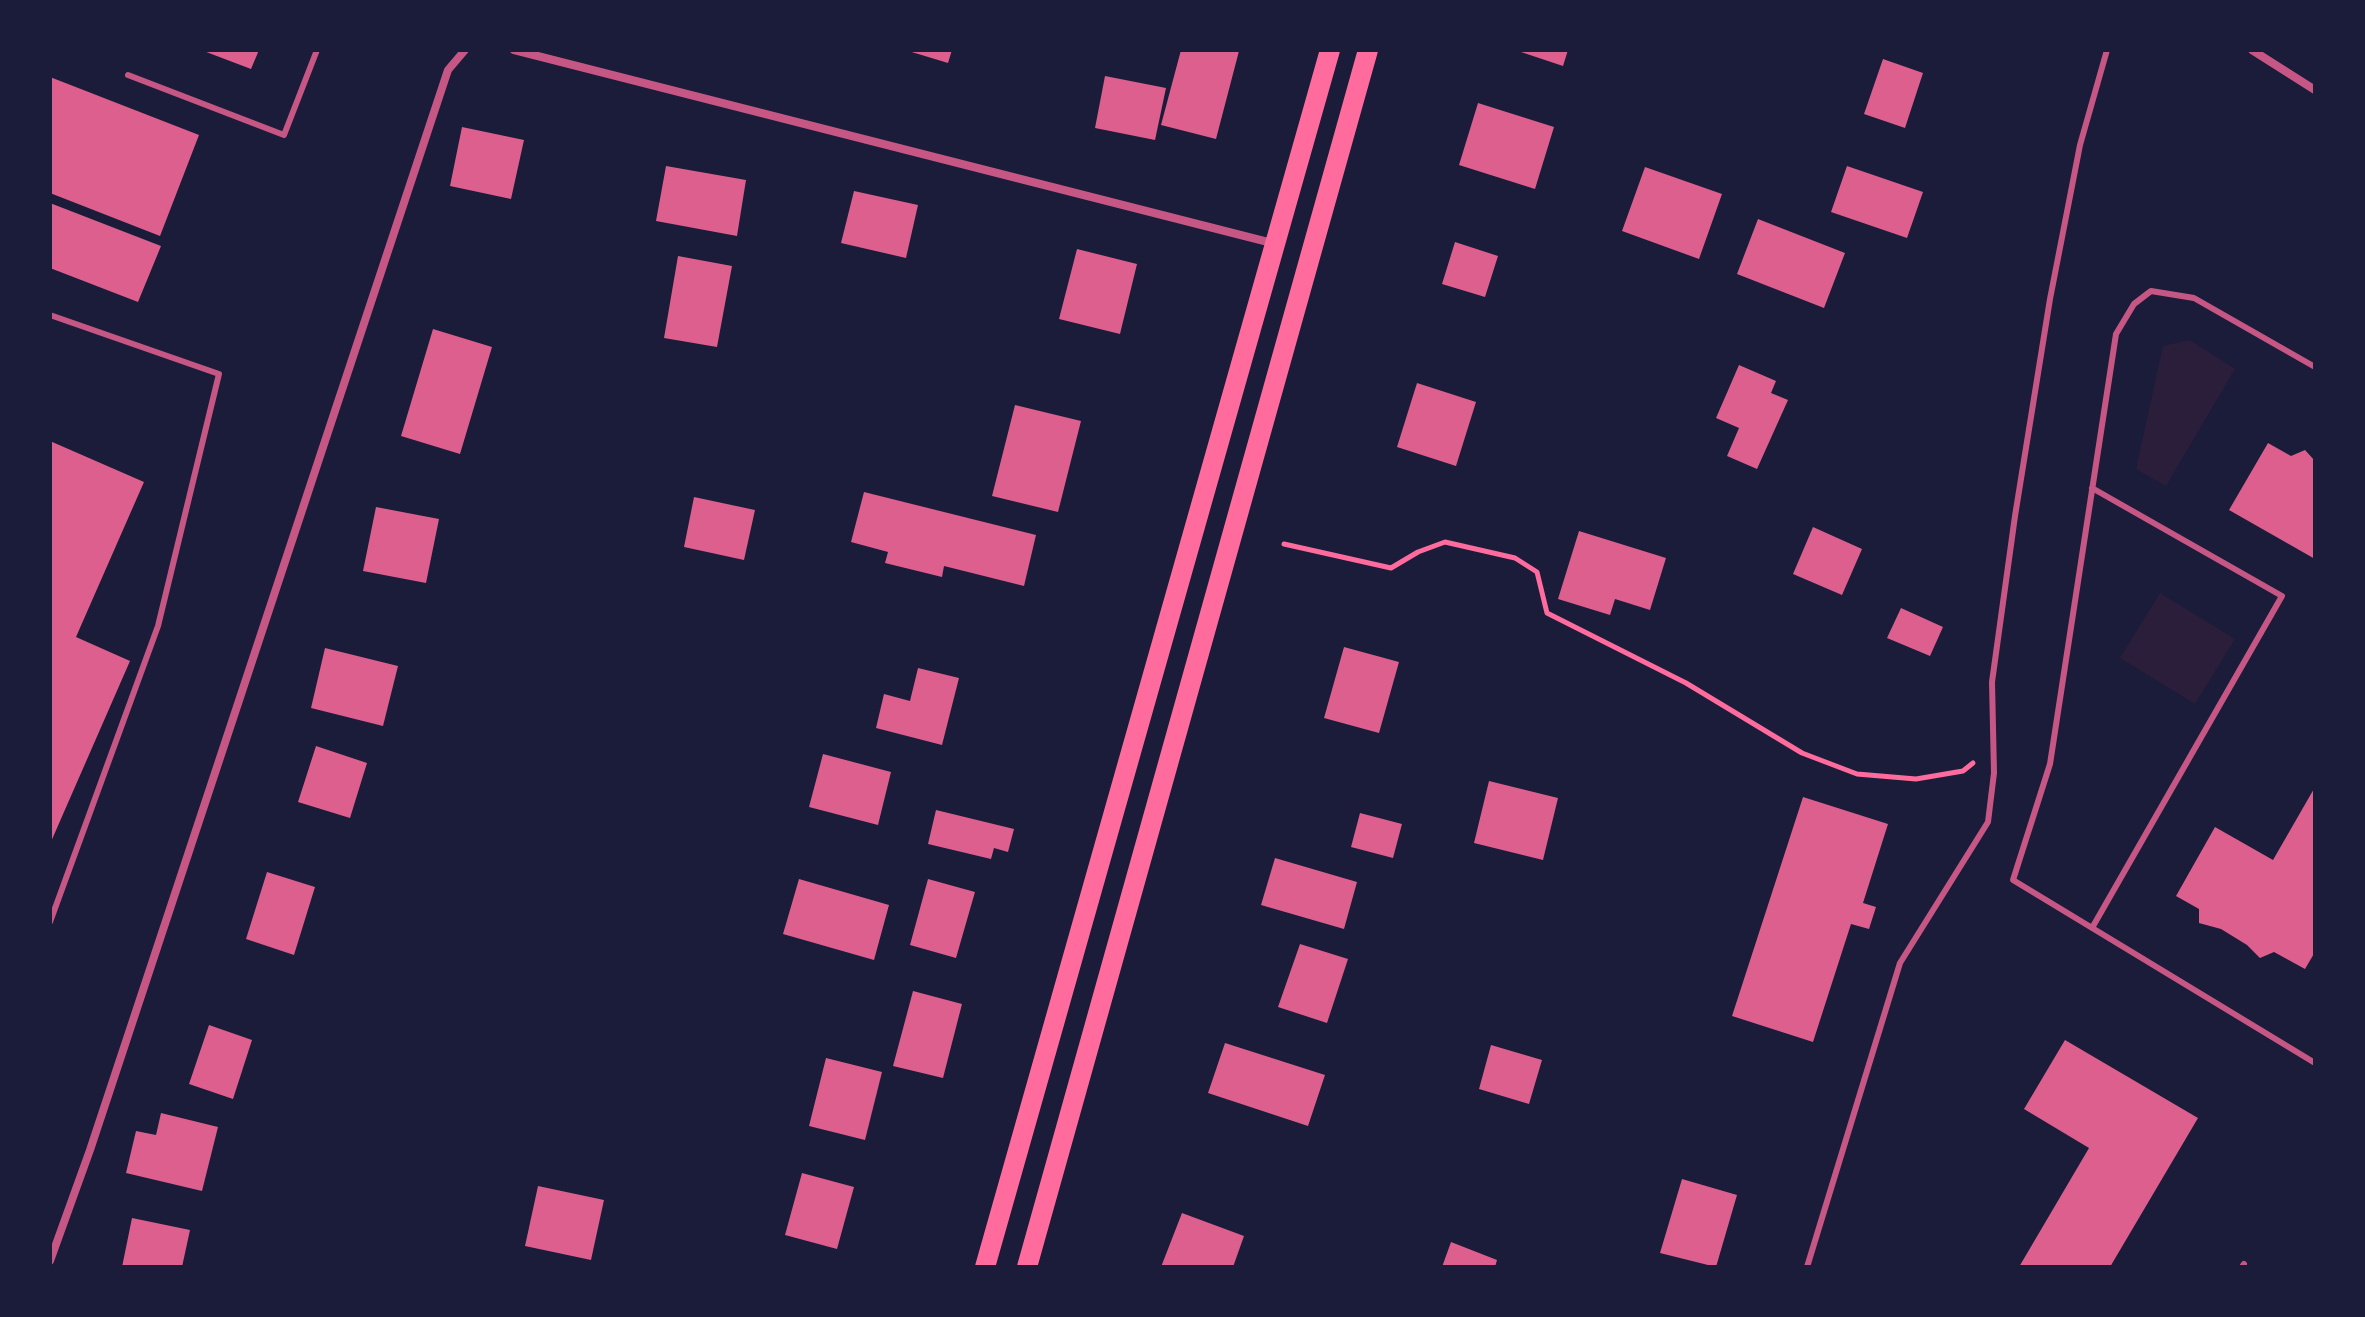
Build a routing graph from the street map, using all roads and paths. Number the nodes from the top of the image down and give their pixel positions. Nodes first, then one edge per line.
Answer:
1 (317, 50) edge
2 (465, 50) edge
3 (514, 50) edge
4 (1330, 50) edge
5 (1368, 50) edge
6 (2107, 50) edge
7 (2252, 50) edge
8 (128, 75) dead end
9 (2315, 90) edge
10 (1277, 244) junction
11 (50, 315) edge
12 (2315, 367) edge
13 (2092, 488) junction
14 (1284, 544) dead end
15 (1994, 749) junction
16 (50, 922) edge
17 (2092, 928) junction
18 (2315, 1063) edge
19 (50, 1261) edge
20 (985, 1267) edge
21 (1027, 1267) edge
22 (1807, 1267) edge

1 - 8 lane
2 - 19 street
3 - 10 street
4 - 10 main road
5 - 21 main road
6 - 15 lane
7 - 9 street
10 - 20 main road
11 - 16 lane
12 - 13 lane
13 - 17 lane
13 - 17 lane
14 - 15 path
15 - 22 lane
17 - 18 lane

